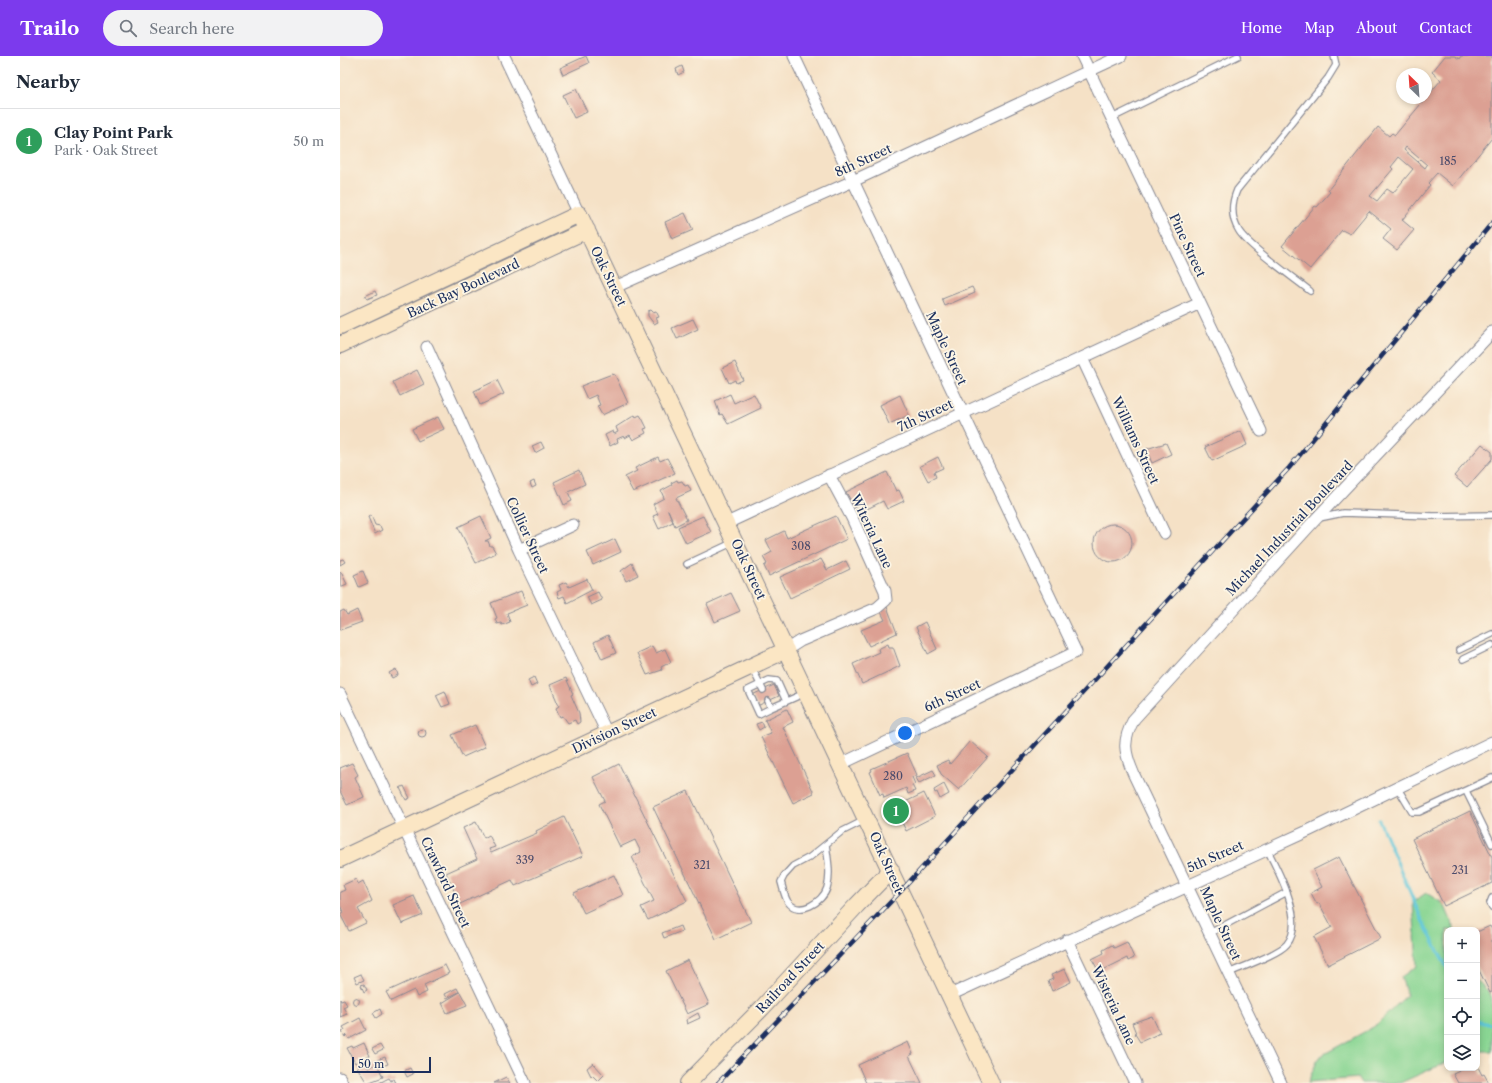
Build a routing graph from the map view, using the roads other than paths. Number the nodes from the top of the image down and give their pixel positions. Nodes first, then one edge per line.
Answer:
1 (504, 56) edge
2 (794, 56) edge
3 (1082, 56) edge
4 (1121, 56) edge
5 (1238, 56) edge
6 (1334, 56) edge
7 (1090, 70) junction
8 (1112, 118) junction
9 (853, 181) junction
10 (579, 214) junction
11 (587, 230) junction
12 (615, 287) junction
13 (1310, 291) dead end
14 (1200, 303) junction
15 (340, 326) edge
16 (1492, 332) edge
17 (340, 345) edge
18 (427, 347) dead end
19 (1082, 358) junction
20 (962, 414) junction
21 (1261, 431) dead end
22 (829, 476) junction
23 (1492, 515) edge
24 (1314, 521) junction
25 (727, 522) junction
26 (573, 524) dead end
27 (1164, 533) dead end
28 (736, 541) junction
29 (519, 550) junction
30 (687, 564) dead end
31 (886, 600) joint
32 (1492, 634) edge
33 (1492, 645) edge
34 (786, 650) junction
35 (1459, 650) dead end
36 (1076, 652) joint
37 (1463, 659) dead end
38 (752, 666) junction
39 (760, 684) junction
40 (763, 690) dead end
41 (806, 692) junction
42 (340, 694) edge
43 (768, 701) dead end
44 (786, 701) junction
45 (771, 708) junction
46 (607, 733) junction
47 (1492, 742) edge
48 (1126, 754) joint
49 (841, 764) junction
50 (1492, 778) edge
51 (1397, 787) junction
52 (1466, 791) junction
53 (867, 819) junction
54 (404, 828) junction
55 (1492, 844) edge
56 (826, 845) junction
57 (1267, 849) junction
58 (340, 858) edge
59 (891, 870) junction
60 (1187, 885) junction
61 (1287, 892) junction
62 (1492, 898) edge
63 (1492, 907) edge
64 (1210, 933) junction
65 (1067, 940) junction
66 (1229, 973) junction
67 (950, 995) junction
68 (340, 1078) edge
69 (342, 1083) edge
70 (525, 1083) edge
71 (688, 1083) edge
72 (991, 1083) edge
73 (1135, 1083) edge
74 (1281, 1083) edge

1 - 10 street, Oak Street
2 - 9 street, Maple Street
3 - 7 street, Pine Street
4 - 7 street, 8th Street
5 - 8 lane
6 - 13 lane
7 - 8 street, Pine Street
7 - 9 street, 8th Street
8 - 14 street, Pine Street
9 - 12 street, 8th Street
9 - 20 street, Maple Street
10 - 11 main road, Oak Street
10 - 15 main road, Back Bay Boulevard
11 - 12 main road, Oak Street
11 - 17 main road, Back Bay Boulevard
12 - 25 main road, Oak Street
14 - 19 street, 7th Street
14 - 21 street, Pine Street
16 - 24 street, Michael Industrial Boulevard
18 - 29 street, Collier Street
19 - 20 street, 7th Street
19 - 27 street, Williams Street
20 - 22 street, 7th Street
20 - 36 street, Maple Street
22 - 25 street, 7th Street
22 - 31 street, Witeria Lane
23 - 24 lane
24 - 48 street, Michael Industrial Boulevard
25 - 28 main road, Oak Street
26 - 29 street
28 - 30 lane
28 - 34 main road, Oak Street
29 - 46 street, Collier Street
31 - 34 street, Division Street
32 - 35 lane
33 - 37 lane
34 - 38 main road, Division Street
34 - 41 main road, Oak Street
36 - 49 street, 6th Street
38 - 39 lane
38 - 46 main road, Division Street
39 - 40 lane
39 - 44 lane
39 - 45 lane
41 - 44 lane
41 - 49 main road, Oak Street
42 - 54 street, Crawford Street
43 - 45 lane
44 - 45 lane
46 - 54 main road, Division Street
47 - 51 street, 5th Street
48 - 60 street, Maple Street
49 - 53 main road, Oak Street
50 - 52 lane
51 - 52 lane
51 - 57 street, 5th Street
52 - 55 lane
53 - 56 lane
53 - 59 main road, Oak Street
54 - 58 main road, Division Street
54 - 70 street, Crawford Street
56 - 56 lane
57 - 60 street, 5th Street
57 - 61 lane
59 - 67 main road, Oak Street
59 - 71 main road, Railroad Street
60 - 64 street, Maple Street
60 - 65 street, 5th Street
61 - 64 lane
61 - 66 lane
62 - 63 lane
64 - 66 street, Maple Street
65 - 67 street, 5th Street
65 - 73 street, Wisteria Lane
66 - 74 street, Maple Street
67 - 72 main road, Oak Street
68 - 69 street

